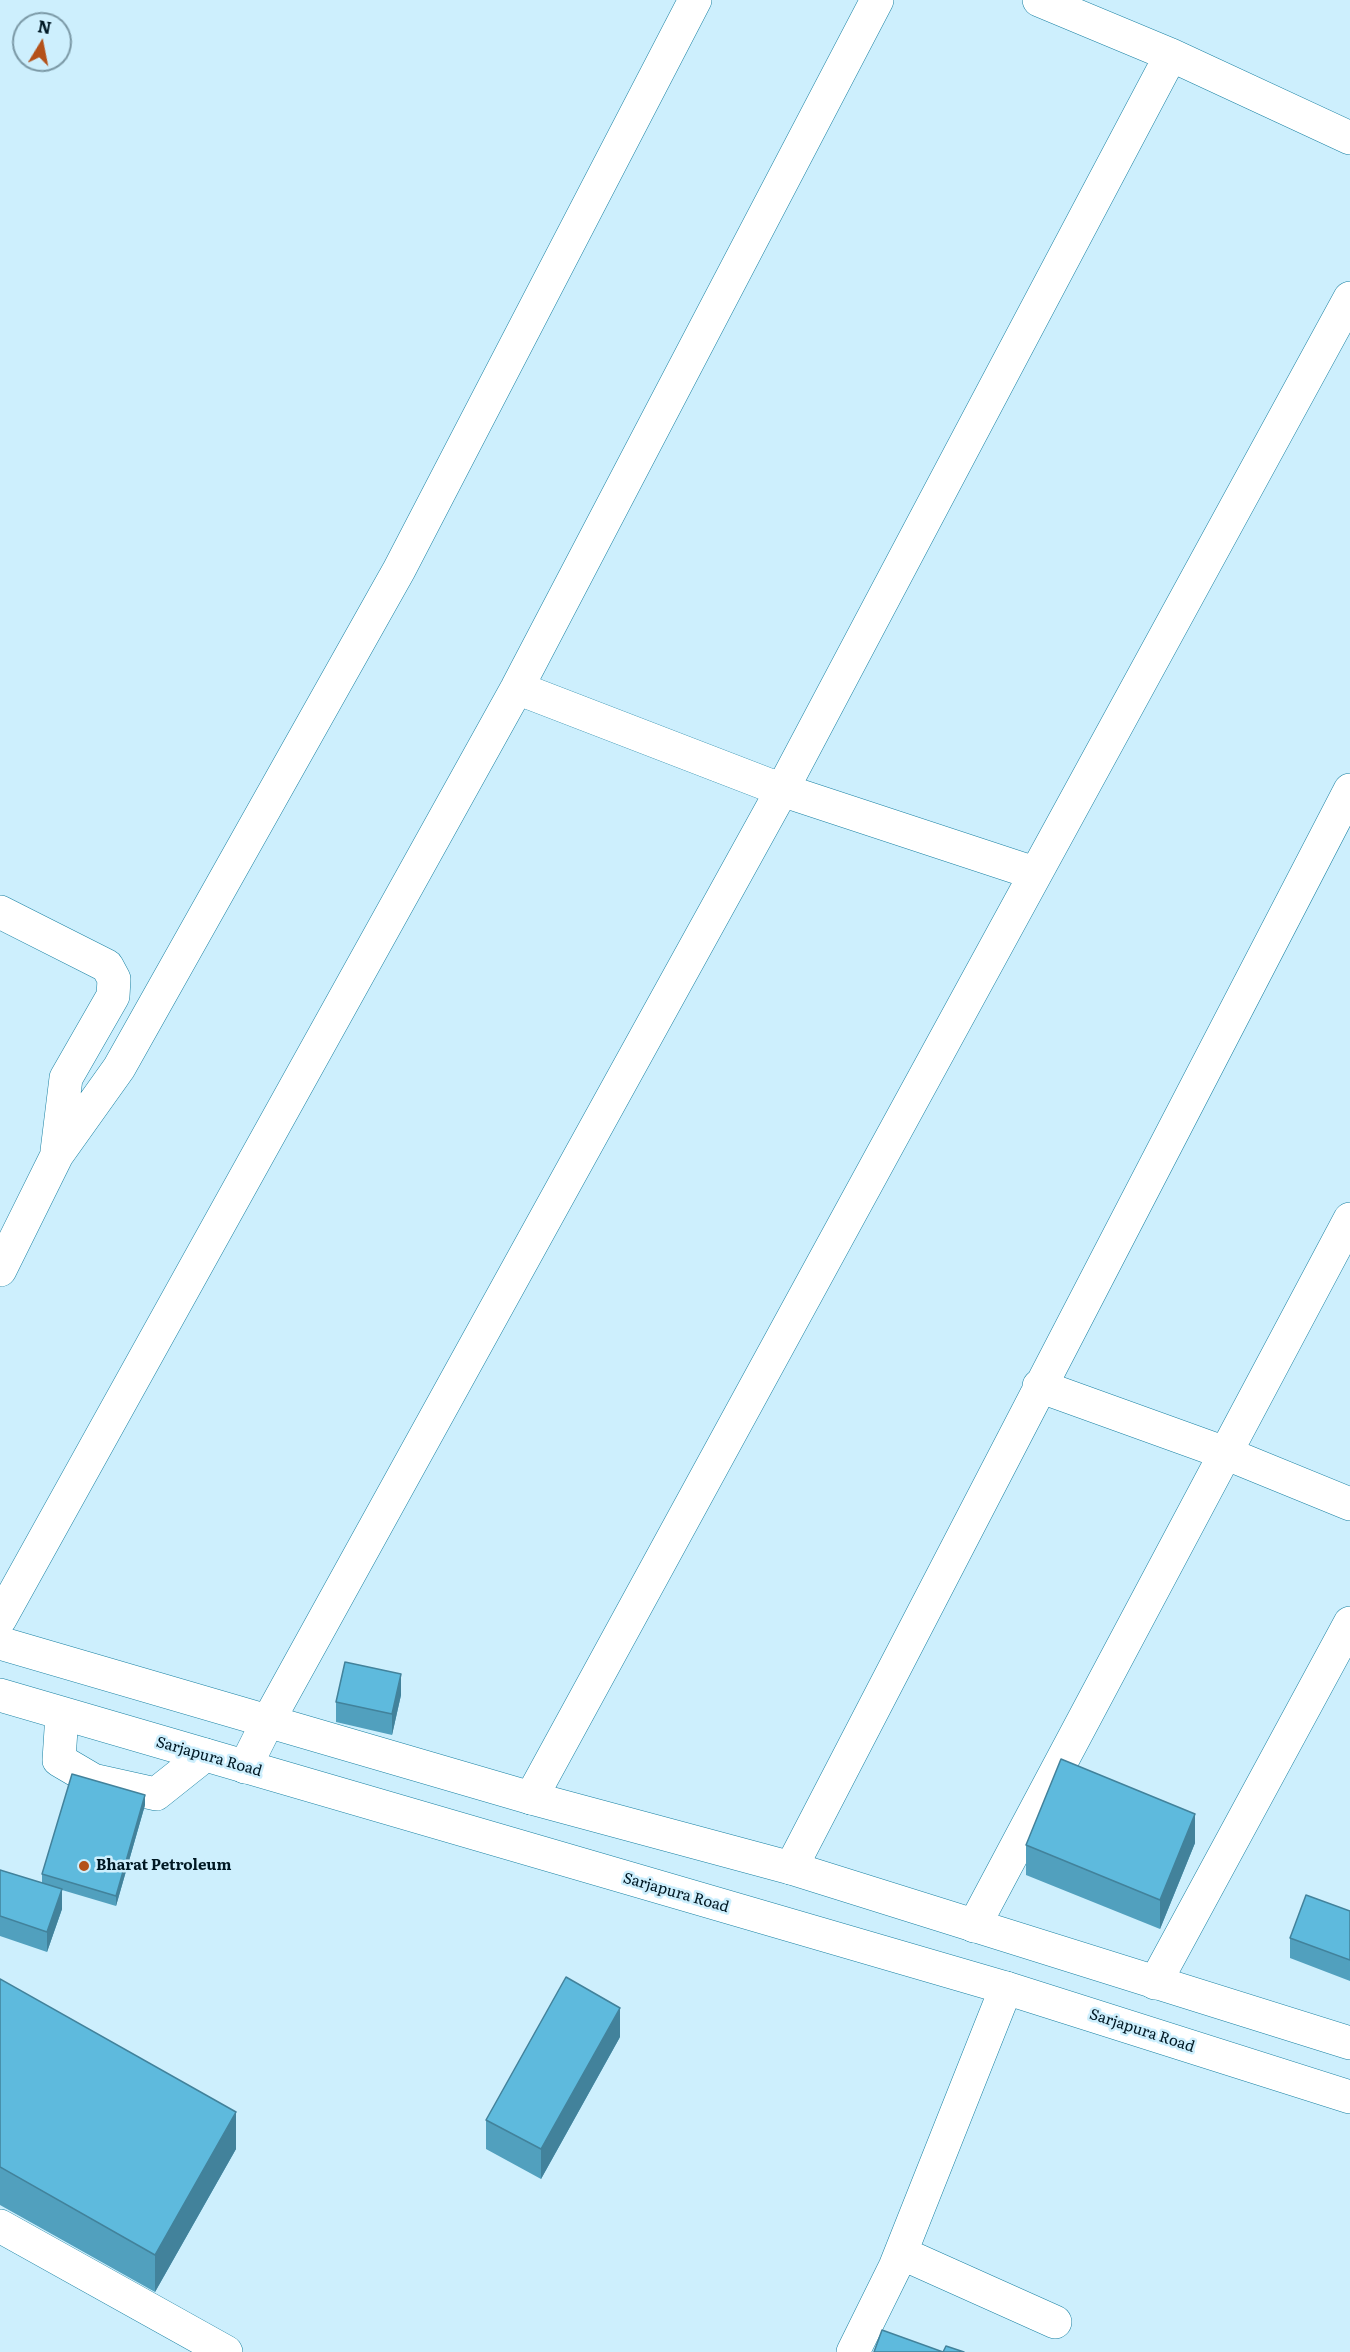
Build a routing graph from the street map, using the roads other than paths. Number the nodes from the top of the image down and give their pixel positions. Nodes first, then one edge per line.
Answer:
1 (695, 0) edge
2 (877, 0) edge
3 (1039, 0) edge
4 (1171, 55) junction
5 (1350, 138) edge
6 (1350, 298) edge
7 (517, 688) junction
8 (782, 790) junction
9 (1350, 790) edge
10 (1034, 873) junction
11 (0, 912) edge
12 (57, 1155) junction
13 (1350, 1219) edge
14 (0, 1270) edge
15 (1039, 1386) junction
16 (1225, 1453) junction
17 (1350, 1504) edge
18 (0, 1619) edge
19 (1350, 1623) edge
20 (0, 1643) edge
21 (0, 1695) edge
22 (62, 1714) junction
23 (267, 1723) junction
24 (205, 1755) junction
25 (245, 1767) junction
26 (531, 1798) junction
27 (791, 1868) junction
28 (974, 1926) junction
29 (1155, 1983) junction
30 (1006, 1988) junction
31 (1350, 2043) edge
32 (1350, 2097) edge
33 (0, 2226) edge
34 (901, 2253) junction
35 (1055, 2322) dead end
36 (190, 2344) edge
37 (226, 2352) edge
38 (853, 2352) edge

1 - 12 street
2 - 7 street
3 - 4 street
4 - 5 street
4 - 8 street
6 - 10 street
7 - 8 street
7 - 18 street
8 - 10 street
8 - 23 street
9 - 15 street
10 - 26 street
11 - 12 street
12 - 14 street
13 - 16 street
15 - 16 street
15 - 27 street
16 - 17 street
16 - 28 street
19 - 29 street
20 - 23 street
21 - 22 street, Sarjapura Road
22 - 24 street, Sarjapura Road
22 - 24 street
23 - 25 street
23 - 26 street
24 - 25 street, Sarjapura Road
25 - 30 street, Sarjapura Road
26 - 27 street
27 - 28 street
28 - 29 street
29 - 31 street
30 - 32 street, Sarjapura Road
30 - 34 street
33 - 36 street
34 - 35 street
34 - 38 street
36 - 37 street

